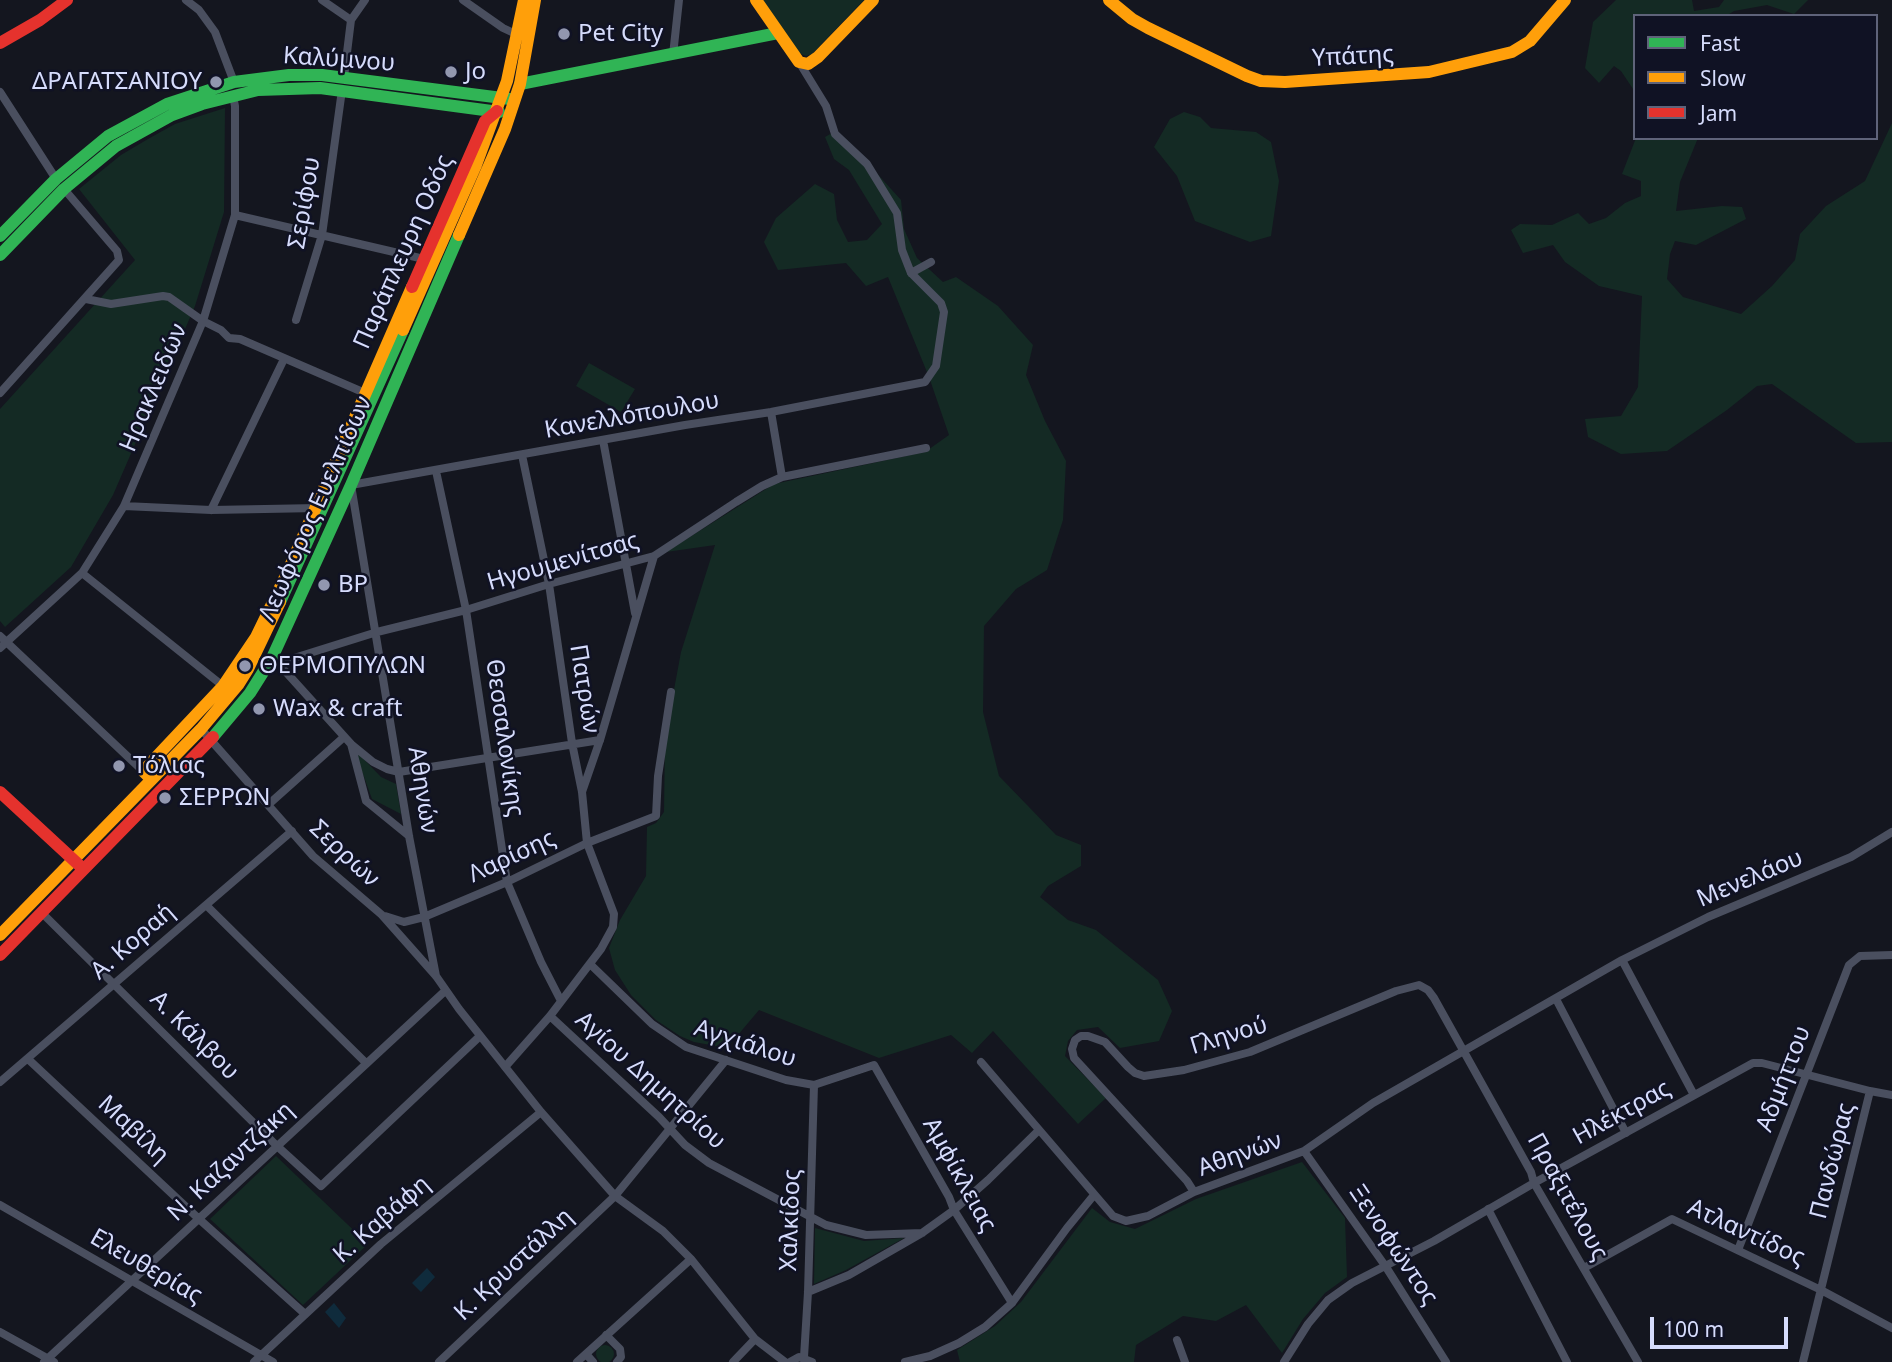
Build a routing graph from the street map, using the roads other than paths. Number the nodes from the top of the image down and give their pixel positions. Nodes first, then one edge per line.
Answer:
1 (67, 0) edge
2 (186, 0) edge
3 (322, 0) edge
4 (365, 0) edge
5 (463, 0) edge
6 (523, 0) edge
7 (535, 0) edge
8 (679, 0) edge
9 (756, 0) edge
10 (873, 0) edge
11 (1109, 0) edge
12 (1565, 0) edge
13 (351, 20) junction
14 (778, 33) junction
15 (518, 35) junction
16 (0, 43) edge
17 (673, 55) junction
18 (799, 62) junction
19 (343, 84) junction
20 (520, 84) junction
21 (233, 89) junction
22 (0, 94) edge
23 (502, 97) junction
24 (516, 100) junction
25 (504, 112) junction
26 (60, 184) junction
27 (235, 215) junction
28 (322, 235) junction
29 (0, 236) edge
30 (0, 255) edge
31 (424, 259) junction
32 (931, 262) dead end
33 (911, 273) junction
34 (86, 299) junction
35 (296, 320) dead end
36 (202, 321) junction
37 (284, 359) junction
38 (0, 393) edge
39 (365, 393) junction
40 (771, 412) junction
41 (603, 440) junction
42 (926, 448) dead end
43 (522, 455) junction
44 (436, 471) junction
45 (782, 477) junction
46 (351, 485) junction
47 (124, 506) junction
48 (320, 508) junction
49 (211, 510) junction
50 (654, 556) junction
51 (626, 563) junction
52 (82, 573) junction
53 (549, 584) junction
54 (466, 610) junction
55 (636, 615) junction
56 (377, 632) junction
57 (2, 642) edge
58 (275, 660) junction
59 (223, 686) junction
60 (671, 692) dead end
61 (201, 729) junction
62 (210, 740) junction
63 (348, 740) junction
64 (600, 740) junction
65 (572, 743) junction
66 (487, 758) junction
67 (399, 772) junction
68 (147, 775) junction
69 (0, 792) edge
70 (582, 792) junction
71 (270, 804) junction
72 (292, 831) junction
73 (1892, 832) edge
74 (409, 836) junction
75 (587, 843) junction
76 (78, 864) junction
77 (507, 882) junction
78 (206, 905) junction
79 (41, 912) junction
80 (382, 915) junction
81 (424, 917) junction
82 (0, 935) edge
83 (0, 955) edge
84 (1892, 955) edge
85 (1622, 960) junction
86 (590, 964) junction
87 (436, 976) junction
88 (116, 984) junction
89 (1419, 985) joint
90 (445, 991) junction
91 (1556, 999) junction
92 (561, 1001) junction
93 (550, 1016) junction
94 (480, 1036) junction
95 (1462, 1052) junction
96 (28, 1059) junction
97 (726, 1060) junction
98 (981, 1062) dead end
99 (366, 1063) junction
100 (874, 1065) joint
101 (505, 1067) junction
102 (1806, 1074) junction
103 (0, 1082) edge
104 (814, 1085) junction
105 (1870, 1091) junction
106 (1694, 1095) junction
107 (1892, 1095) edge
108 (541, 1112) junction
109 (668, 1129) junction
110 (1039, 1130) junction
111 (1626, 1133) junction
112 (277, 1146) junction
113 (1304, 1151) junction
114 (1534, 1183) junction
115 (1194, 1192) junction
116 (1094, 1195) junction
117 (615, 1196) junction
118 (0, 1205) edge
119 (1488, 1209) junction
120 (954, 1210) junction
121 (810, 1217) junction
122 (199, 1219) junction
123 (922, 1233) junction
124 (1738, 1250) junction
125 (691, 1259) junction
126 (1386, 1267) junction
127 (1584, 1268) junction
128 (131, 1281) junction
129 (1821, 1290) junction
130 (808, 1292) junction
131 (1012, 1303) junction
132 (305, 1314) junction
133 (1892, 1328) edge
134 (0, 1332) edge
135 (606, 1335) junction
136 (755, 1339) junction
137 (1177, 1340) dead end
138 (586, 1354) junction
139 (262, 1355) junction
140 (808, 1359) edge
141 (49, 1361) edge
142 (254, 1362) edge
143 (273, 1362) edge
144 (439, 1362) edge
145 (578, 1362) edge
146 (593, 1362) edge
147 (617, 1362) edge
148 (733, 1362) edge
149 (788, 1362) edge
150 (905, 1362) edge
151 (1185, 1362) edge
152 (1284, 1362) edge
153 (1446, 1362) edge
154 (1567, 1362) edge
155 (1638, 1362) edge
156 (1803, 1362) edge

1 - 16 main road
2 - 21 street, Ηρακλειδών
3 - 13 street
4 - 13 street, Σερίφου
5 - 15 street
6 - 15 main road, Λεωφόρος Ευελπίδων
7 - 20 main road, Λεωφόρος Ευελπίδων
8 - 17 street
9 - 14 main road
10 - 18 main road
11 - 12 main road, Υπάτης
13 - 19 street, Σερίφου
14 - 17 main road
14 - 18 main road
15 - 23 main road, Λεωφόρος Ευελπίδων
17 - 20 main road
18 - 33 street
19 - 21 main road, Καλύμνου
19 - 23 main road, Καλύμνου
19 - 25 main road, Καλύμνου
19 - 28 street, Σερίφου
20 - 24 main road, Λεωφόρος Ευελπίδων
21 - 26 main road, Καλύμνου
21 - 27 street, Ηρακλειδών
22 - 26 street
23 - 24 main road, Καλύμνου
23 - 25 main road, Λεωφόρος Ευελπίδων
24 - 25 main road, Λεωφόρος Ευελπίδων
25 - 31 main road, Παράπλευρη Οδός
25 - 46 main road, Λεωφόρος Ευελπίδων
25 - 48 main road, Λεωφόρος Ευελπίδων
26 - 29 main road, Καλύμνου
26 - 30 main road, Καλύμνου
26 - 34 street
27 - 28 street
27 - 36 street, Ηρακλειδών
28 - 31 street
28 - 35 street, Σερίφου
31 - 39 main road, Παράπλευρη Οδός
32 - 33 street
33 - 40 street, Κανελλόπουλου
34 - 36 street
34 - 38 street
36 - 37 street
36 - 47 street, Ηρακλειδών
37 - 39 street
37 - 49 street
39 - 48 main road, Παράπλευρη Οδός
40 - 41 street, Κανελλόπουλου
40 - 45 street
41 - 43 street, Κανελλόπουλου
41 - 51 street
42 - 45 street, Ηγουμενίτσας
43 - 44 street, Κανελλόπουλου
43 - 53 street, Πατρών
44 - 46 street, Κανελλόπουλου
44 - 54 street, Θεσσαλονίκης
45 - 50 street, Ηγουμενίτσας
46 - 56 street, Αθηνών
46 - 58 main road, Λεωφόρος Ευελπίδων
47 - 49 street
47 - 52 street, Ηρακλειδών
48 - 49 street
48 - 59 main road, Παράπλευρη Οδός
48 - 61 main road, Λεωφόρος Ευελπίδων
50 - 51 street, Ηγουμενίτσας
50 - 55 street
51 - 53 street, Ηγουμενίτσας
51 - 55 street
52 - 57 street, Ηρακλειδών
52 - 59 street
53 - 54 street, Ηγουμενίτσας
53 - 65 street, Πατρών
54 - 56 street, Ηγουμενίτσας
54 - 66 street, Θεσσαλονίκης
55 - 64 street
56 - 58 street, Ηγουμενίτσας
56 - 67 street, Αθηνών
57 - 68 street
58 - 62 main road, Λεωφόρος Ευελπίδων
58 - 63 street
59 - 68 main road, Παράπλευρη Οδός
60 - 75 street, Λαρίσης
61 - 62 street, Σερρών
61 - 68 main road, Λεωφόρος Ευελπίδων
62 - 71 street, Σερρών
62 - 76 main road, Λεωφόρος Ευελπίδων
63 - 67 street
63 - 71 street
63 - 74 street
64 - 65 street
64 - 70 street
65 - 66 street
65 - 70 street, Πατρών
66 - 67 street
66 - 77 street, Θεσσαλονίκης
67 - 74 street, Αθηνών
68 - 76 main road, Λεωφόρος Ευελπίδων
69 - 76 main road
70 - 75 street, Πατρών
71 - 72 street, Σερρών
72 - 78 street, Α. Κοραή
72 - 80 street, Σερρών
73 - 85 street, Μενελάου
74 - 81 street, Αθηνών
75 - 77 street, Λαρίσης
75 - 86 street, Πατρών
76 - 79 main road, Λεωφόρος Ευελπίδων
76 - 82 main road, Λεωφόρος Ευελπίδων
77 - 81 street, Λαρίσης
77 - 92 street, Θεσσαλονίκης
78 - 88 street, Α. Κοραή
78 - 99 street
79 - 83 main road, Λεωφόρος Ευελπίδων
79 - 88 street, A. Κάλβου
80 - 81 street, Λαρίσης
80 - 87 street, Σερρών
81 - 87 street, Αθηνών
84 - 102 street, Αδμήττου
85 - 91 street, Αθηνών
85 - 106 street
86 - 92 street
86 - 97 street, Αγχιάλου
87 - 90 street, Σερρών
88 - 96 street, Α. Κοραή
88 - 112 street, A. Κάλβου
89 - 95 street, Πραξιτέλους
89 - 115 street, Γληνού
90 - 94 street, Σερρών
90 - 99 street, Ν. Καζαντζάκη
91 - 95 street, Αθηνών
91 - 111 street
92 - 93 street
93 - 101 street
93 - 109 street, Αγίου Δημητρίου
94 - 101 street
94 - 112 street, A. Κάλβου
95 - 113 street, Αθηνών
95 - 114 street, Πραξιτέλους
96 - 103 street, Α. Κοραή
96 - 122 street, Μαβίλη
97 - 104 street, Αγχιάλου
97 - 109 street, Κ. Κρυστάλλη
98 - 110 street
99 - 112 street, Ν. Καζαντζάκη
100 - 104 street, Αγχιάλου
100 - 120 street, Αμφίκλειας
101 - 108 street
102 - 105 street, Ηλέκτρας
102 - 106 street, Ηλέκτρας
102 - 124 street, Αδμήττου
104 - 121 street, Χαλκίδος
105 - 107 street, Ηλέκτρας
105 - 129 street, Πανδώρας
106 - 111 street, Ηλέκτρας
108 - 117 street
108 - 132 street, Κ. Καβάφη
109 - 117 street, Κ. Κρυστάλλη
109 - 121 street, Αγίου Δημητρίου
110 - 116 street
110 - 120 street
111 - 114 street, Ηλέκτρας
112 - 122 street, Ν. Καζαντζάκη
113 - 115 street, Αθηνών
113 - 126 street, Ξενοφώντος
114 - 119 street, Ηλέκτρας
114 - 127 street, Πραξιτέλους
115 - 116 street, Αθηνών
116 - 131 street
117 - 125 street
117 - 144 street, Κ. Κρυστάλλη
118 - 128 street, Ελευθερίας
119 - 126 street, Ηλέκτρας
119 - 154 street
120 - 123 street
120 - 131 street, Αμφίκλειας
121 - 123 street, Αγίου Δημητρίου
121 - 130 street, Χαλκίδος
122 - 128 street, Ν. Καζαντζάκη
122 - 132 street, Μαβίλη
123 - 130 street
124 - 127 street, Ατλαντίδος
124 - 129 street, Ατλαντίδος
125 - 135 street
125 - 136 street
126 - 152 street, Ηλέκτρας
126 - 153 street, Ξενοφώντος
127 - 155 street, Πραξιτέλους
128 - 139 street, Ελευθερίας
128 - 141 street, Ν. Καζαντζάκη
129 - 133 street, Ατλαντίδος
129 - 156 street, Πανδώρας
130 - 140 street, Χαλκίδος
131 - 150 street
132 - 139 street, Κ. Καβάφη
134 - 141 street
135 - 138 street
135 - 147 street
136 - 148 street
136 - 149 street
137 - 151 street
138 - 145 street
138 - 146 street
139 - 142 street, Κ. Καβάφη
139 - 143 street, Ελευθερίας
140 - 149 street

